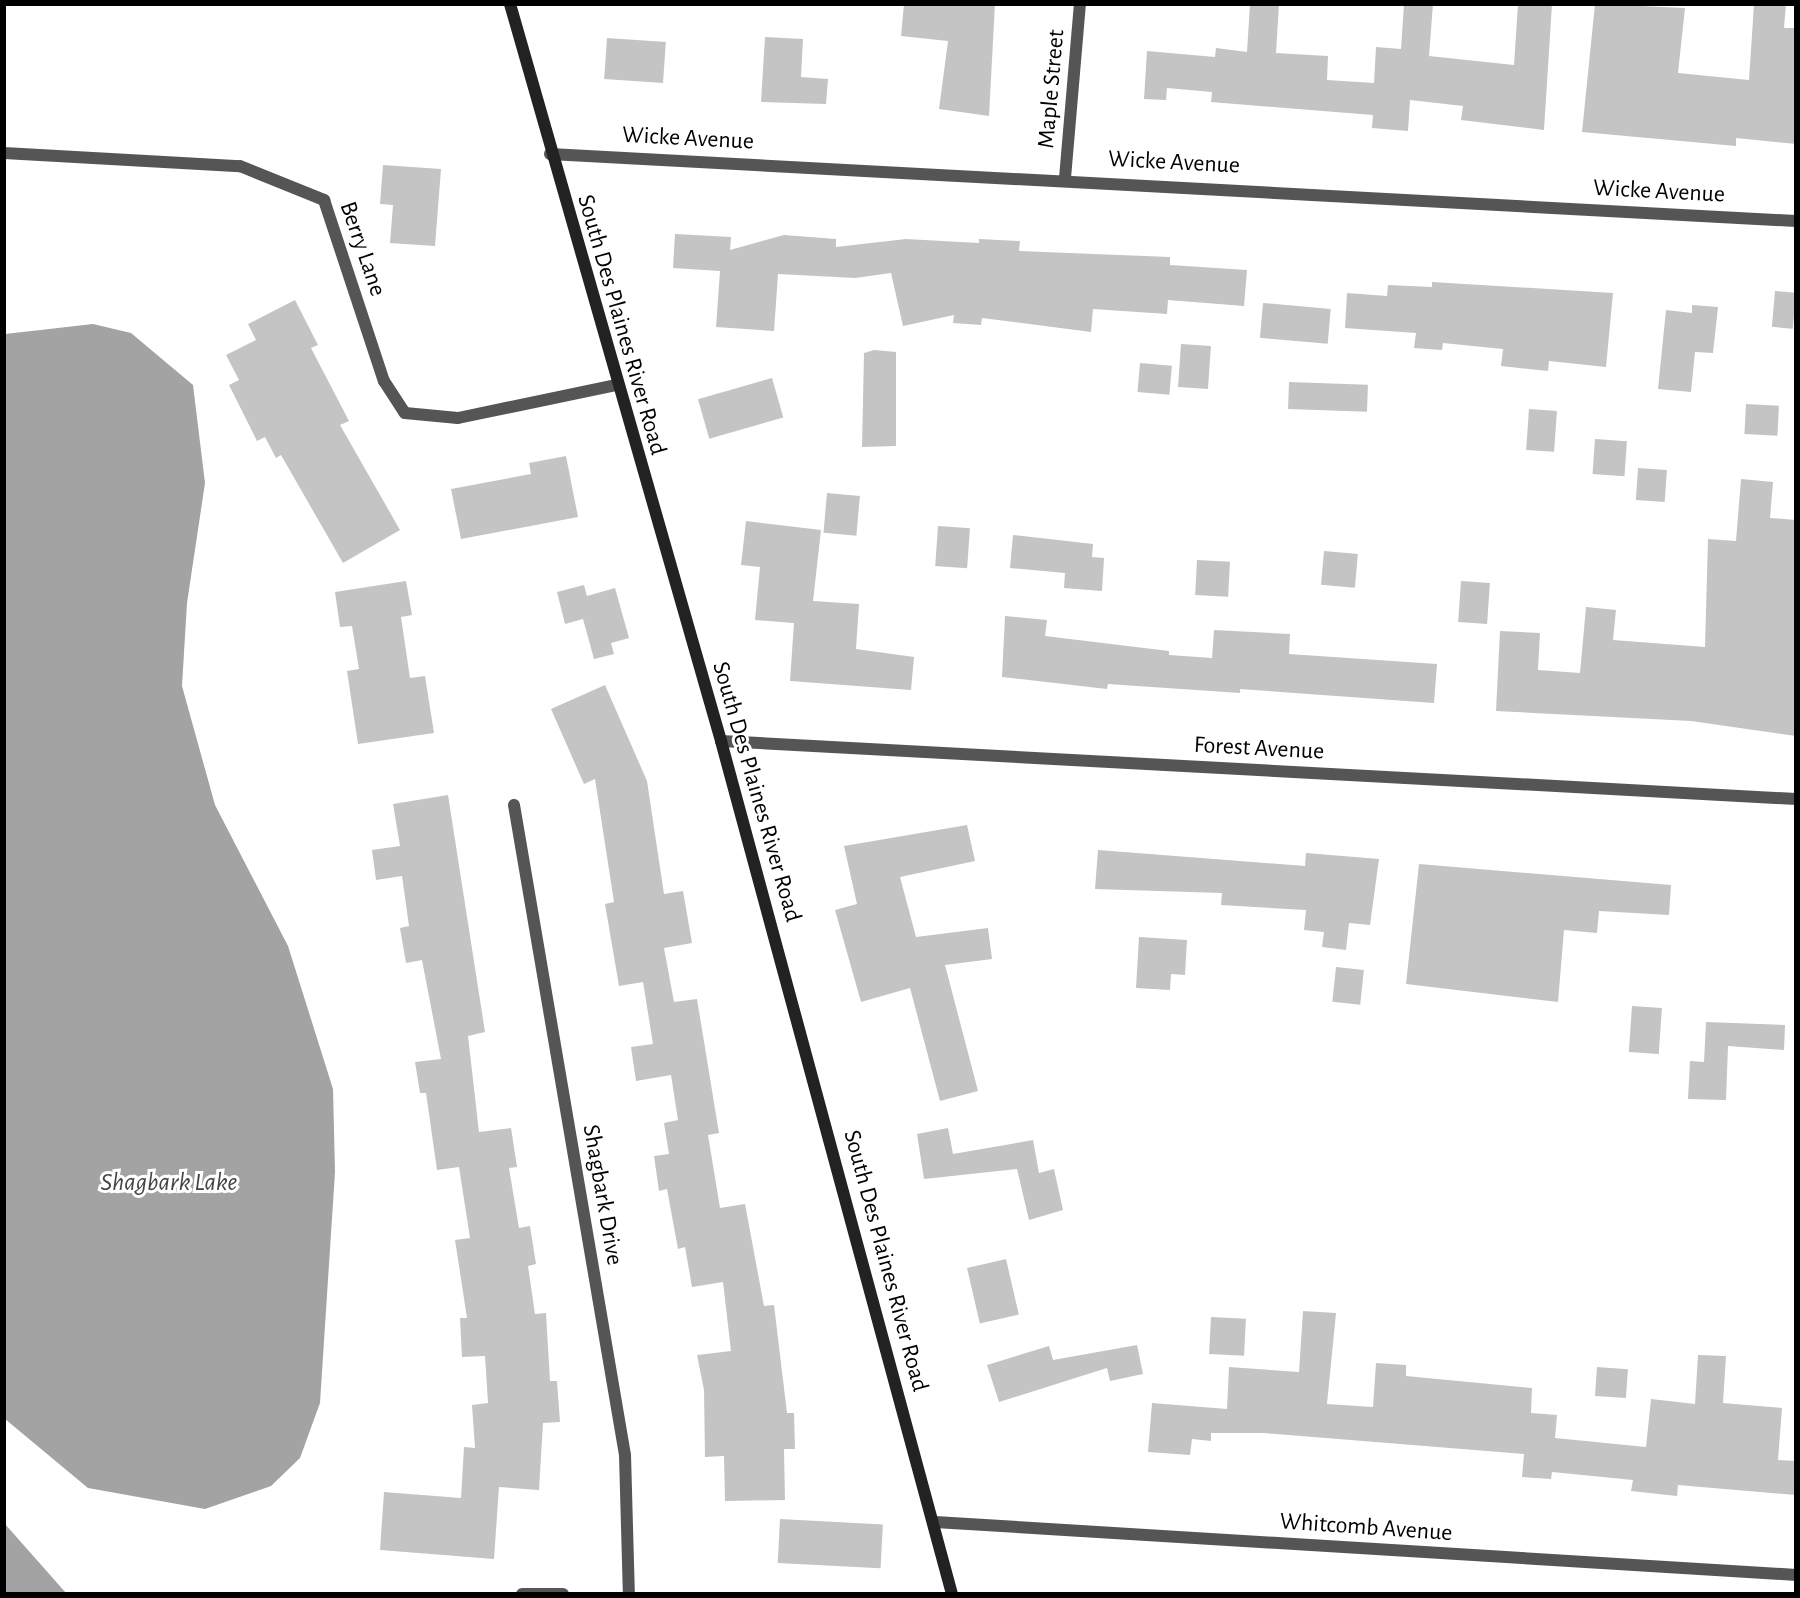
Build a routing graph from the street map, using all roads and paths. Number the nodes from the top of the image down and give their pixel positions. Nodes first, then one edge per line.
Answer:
1 (510, 4) edge
2 (1080, 4) edge
3 (4, 153) edge
4 (550, 154) junction
5 (1065, 178) junction
6 (1796, 221) edge
7 (616, 385) junction
8 (721, 741) junction
9 (1796, 799) edge
10 (514, 805) dead end
11 (935, 1522) junction
12 (1796, 1575) edge
13 (522, 1593) edge
14 (563, 1593) edge
15 (630, 1593) edge
16 (952, 1593) edge

1 - 4 main road, South Des Plaines River Road
2 - 5 street, Maple Street
3 - 7 street, Berry Lane
4 - 5 street, Wicke Avenue
4 - 7 main road, South Des Plaines River Road
5 - 6 street, Wicke Avenue
7 - 8 main road, South Des Plaines River Road
8 - 9 street, Forest Avenue
8 - 11 main road, South Des Plaines River Road
10 - 15 street, Shagbark Drive
11 - 12 street, Whitcomb Avenue
11 - 16 main road, South Des Plaines River Road
13 - 14 street

